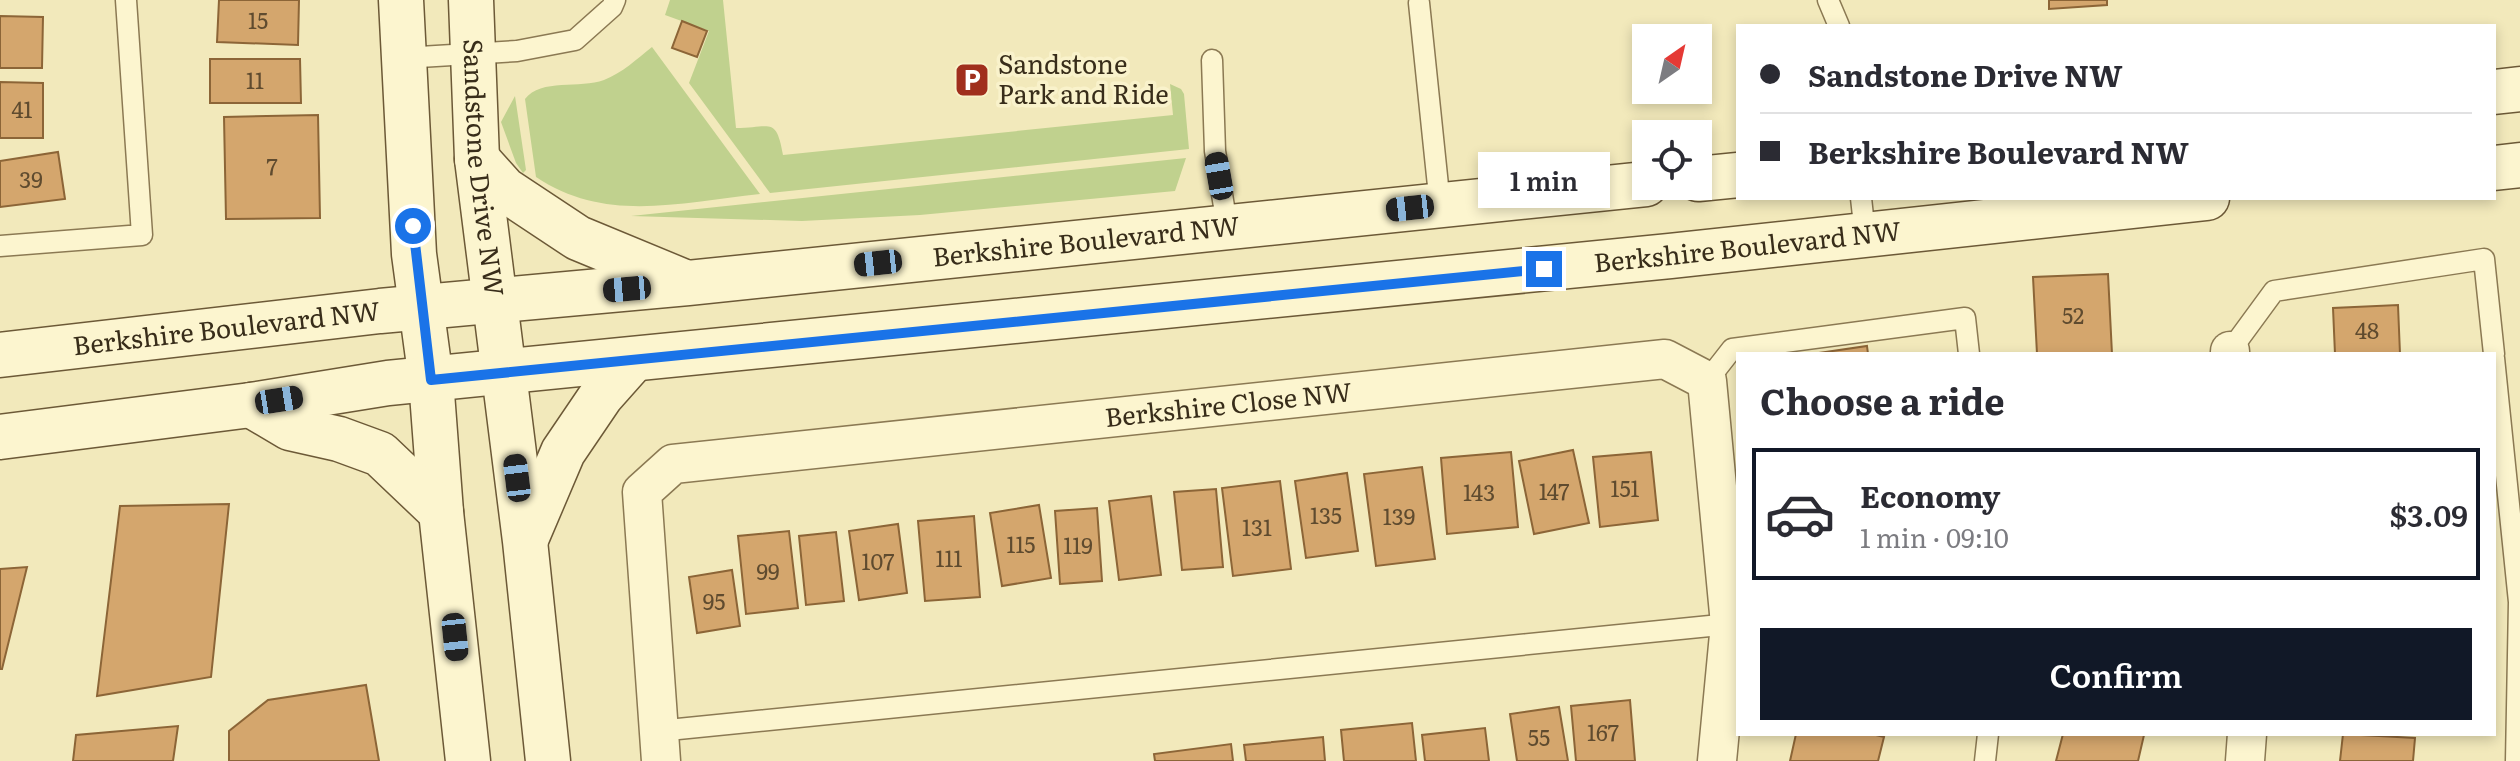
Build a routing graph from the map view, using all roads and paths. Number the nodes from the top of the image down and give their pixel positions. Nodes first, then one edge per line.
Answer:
1 (126, 0) edge
2 (401, 0) edge
3 (471, 0) edge
4 (615, 0) edge
5 (1828, 0) edge
6 (1419, 3) dead end
7 (1838, 24) edge
8 (472, 55) junction
9 (403, 58) junction
10 (1212, 60) dead end
11 (2520, 89) edge
12 (2496, 92) edge
13 (477, 159) junction
14 (2520, 165) edge
15 (2496, 168) edge
16 (1736, 175) edge
17 (1712, 178) edge
18 (1632, 185) edge
19 (2169, 200) edge
20 (1440, 205) junction
21 (1863, 216) edge
22 (1227, 225) junction
23 (0, 246) edge
24 (688, 283) junction
25 (498, 336) junction
26 (427, 346) junction
27 (1969, 352) edge
28 (2230, 352) edge
29 (2494, 352) edge
30 (0, 355) edge
31 (633, 360) junction
32 (2496, 376) edge
33 (1707, 381) junction
34 (251, 405) junction
35 (0, 437) edge
36 (441, 512) junction
37 (525, 541) junction
38 (1730, 624) junction
39 (1988, 736) edge
40 (2247, 736) edge
41 (659, 746) edge
42 (468, 761) edge
43 (548, 761) edge
44 (1717, 761) edge
45 (1985, 761) edge
46 (2245, 761) edge
47 (2516, 761) edge

1 - 23 lane
2 - 9 main road
3 - 8 main road, Sandstone Drive NW
4 - 8 lane
5 - 7 lane
6 - 20 lane
8 - 9 lane
8 - 13 main road, Sandstone Drive NW
9 - 26 main road
10 - 22 lane
11 - 12 main road
13 - 24 main road
13 - 25 main road, Sandstone Drive NW
14 - 15 main road
16 - 17 main road
18 - 20 main road, Berkshire Boulevard NW
19 - 21 main road, Berkshire Boulevard NW
20 - 22 main road, Berkshire Boulevard NW
21 - 31 main road, Berkshire Boulevard NW
22 - 24 main road, Berkshire Boulevard NW
24 - 25 main road, Berkshire Boulevard NW
25 - 26 main road, Berkshire Boulevard NW
25 - 26 main road, Berkshire Boulevard NW
25 - 31 main road, Berkshire Boulevard NW
25 - 37 main road, Sandstone Drive NW
26 - 30 main road, Berkshire Boulevard NW
26 - 34 main road, Berkshire Boulevard NW
26 - 36 main road
27 - 33 lane
28 - 29 lane
31 - 37 main road
32 - 47 lane
33 - 38 street
33 - 41 street, Berkshire Close NW
34 - 35 main road, Berkshire Boulevard NW
34 - 36 main road
36 - 42 main road
37 - 43 main road, Sandstone Drive NW
38 - 41 lane
38 - 44 street
39 - 45 lane
40 - 46 street

